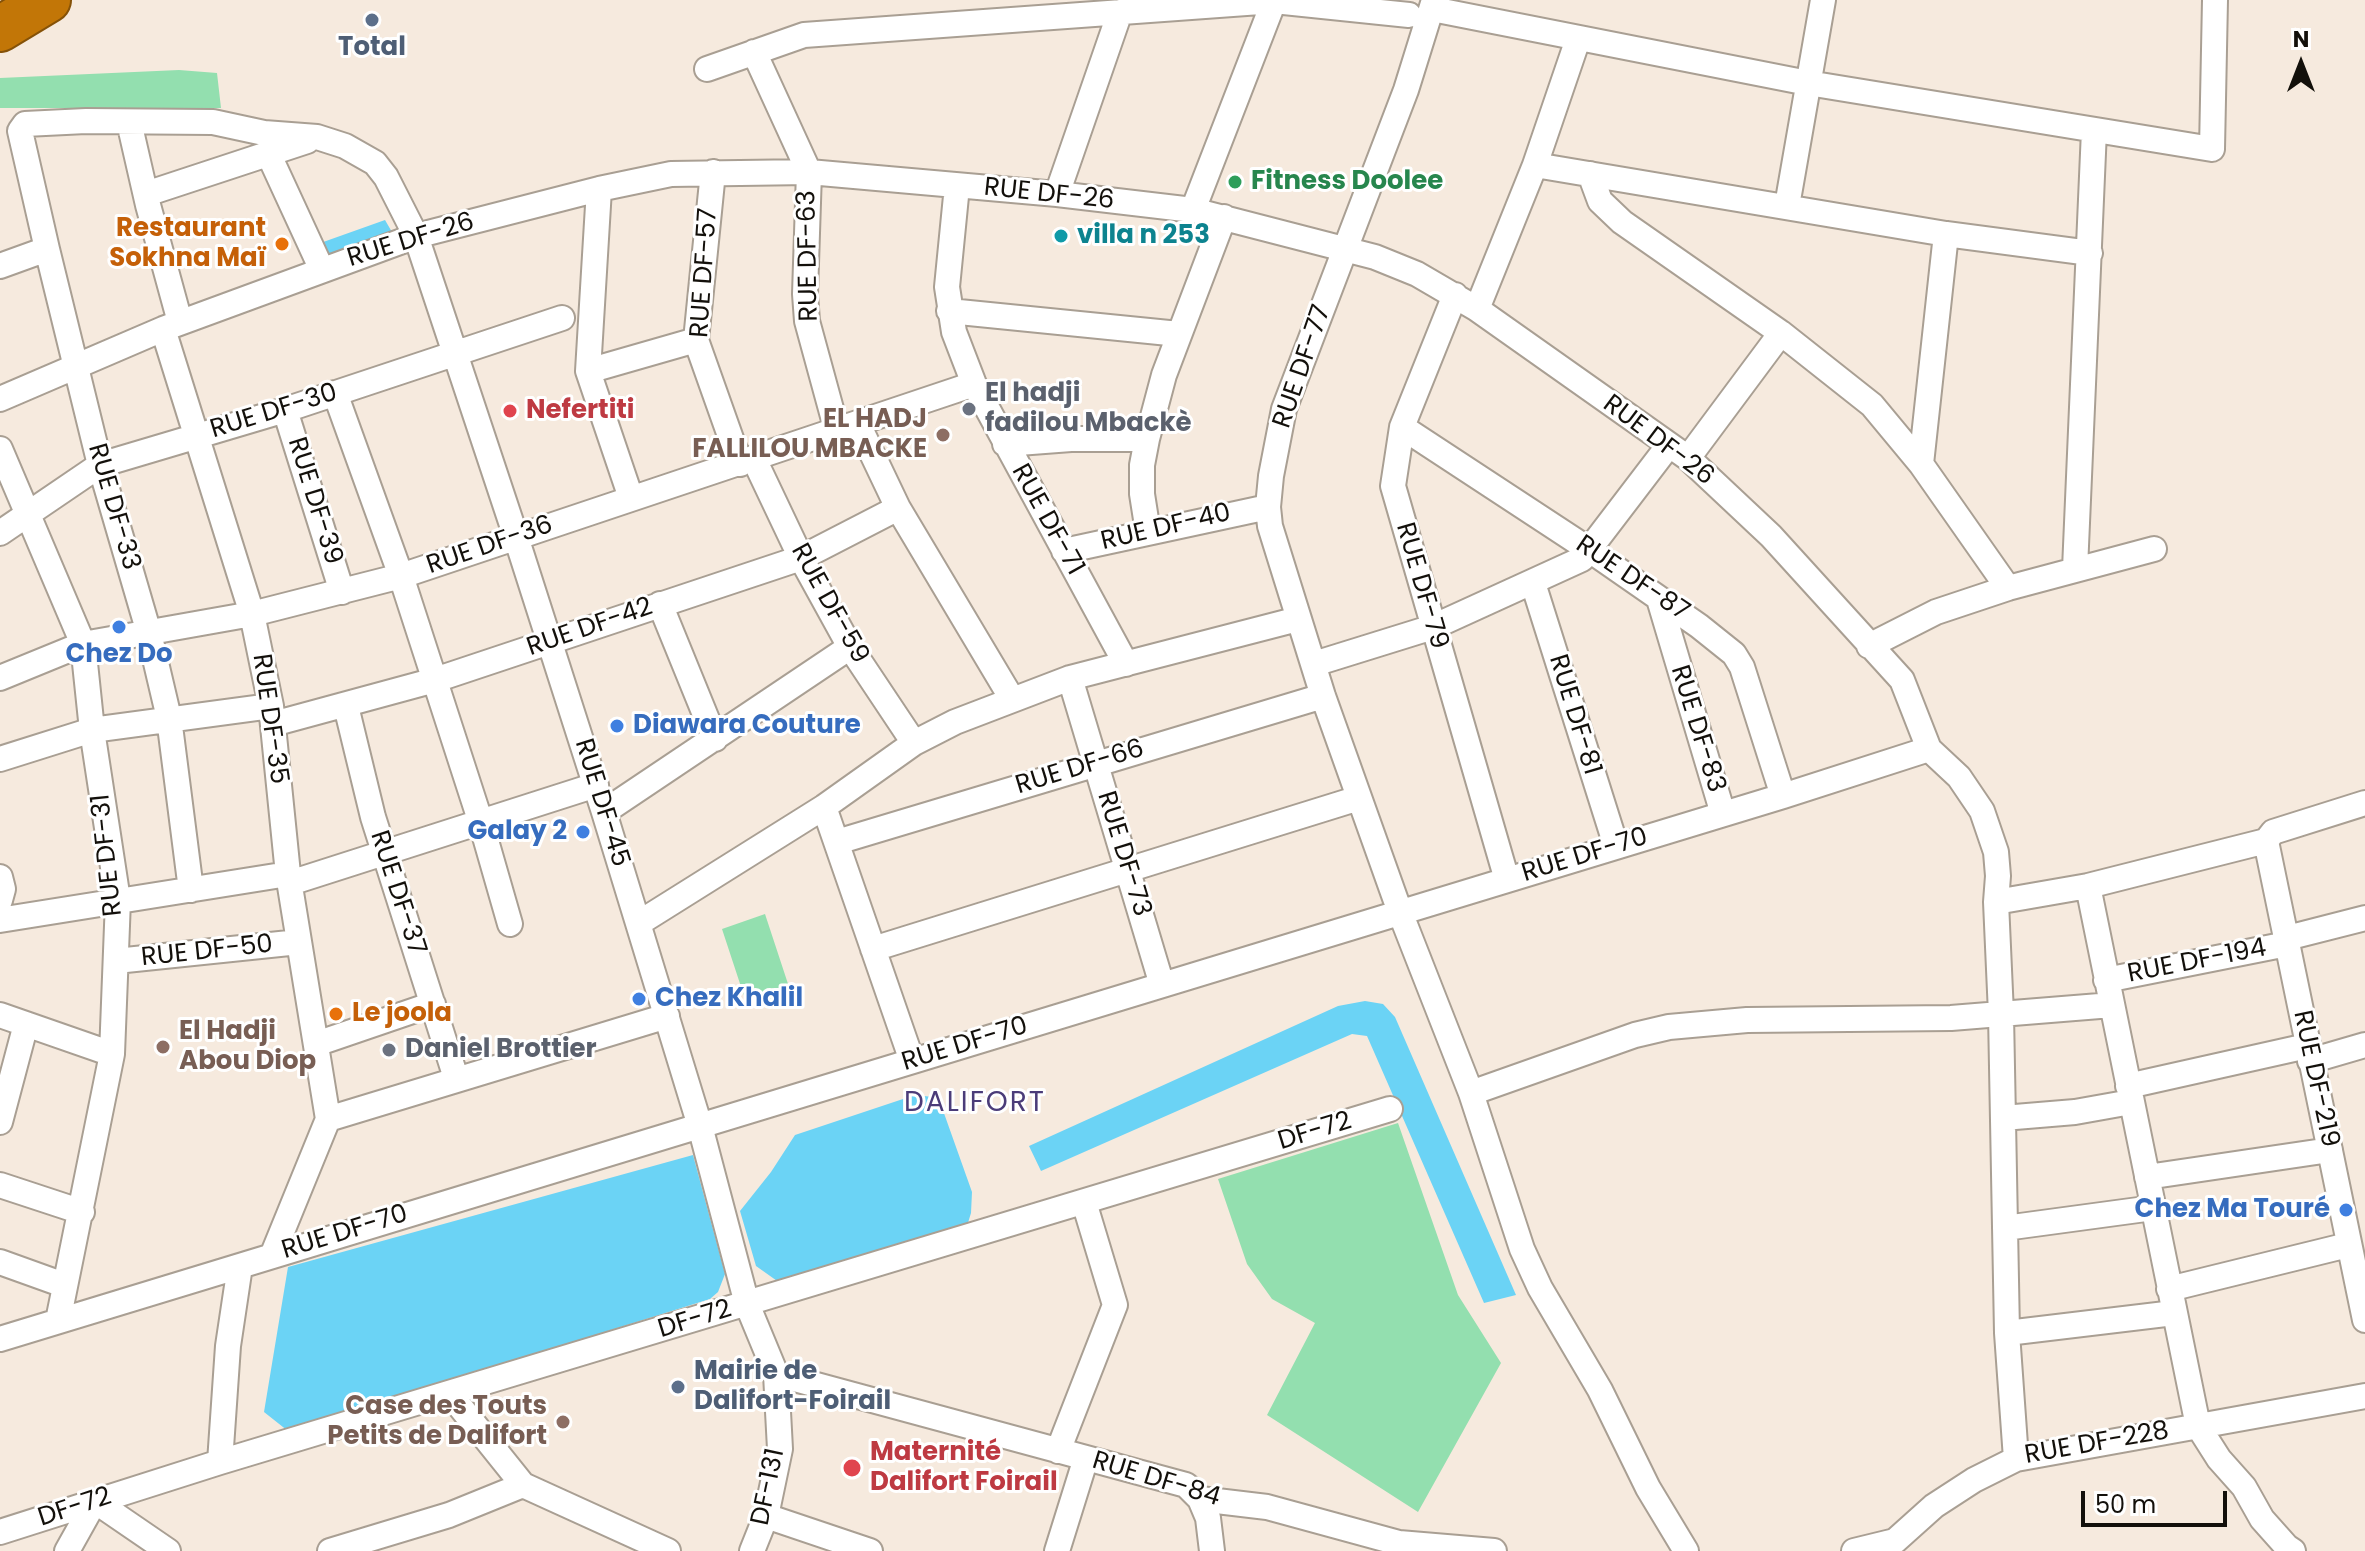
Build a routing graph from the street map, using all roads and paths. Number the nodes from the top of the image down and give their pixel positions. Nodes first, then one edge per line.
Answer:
1 (48, 0) edge
2 (1823, 0) edge
3 (2215, 0) edge
4 (1274, 1) edge
5 (1425, 8) edge
6 (1120, 12) junction
7 (0, 29) edge
8 (1578, 39) junction
9 (754, 52) junction
10 (707, 69) dead end
11 (1808, 83) junction
12 (129, 122) junction
13 (20, 128) joint
14 (2094, 130) junction
15 (317, 137) junction
16 (269, 155) junction
17 (1535, 165) junction
18 (713, 172) junction
19 (809, 172) junction
20 (1590, 174) junction
21 (957, 186) junction
22 (599, 189) junction
23 (146, 194) junction
24 (1057, 194) junction
25 (1787, 206) junction
26 (1193, 210) junction
27 (1224, 217) junction
28 (1946, 234) junction
29 (416, 236) junction
30 (47, 249) junction
31 (1345, 249) junction
32 (2090, 253) junction
33 (0, 266) edge
34 (322, 270) junction
35 (1455, 295) junction
36 (1477, 309) junction
37 (949, 311) junction
38 (562, 318) dead end
39 (172, 326) junction
40 (1781, 333) junction
41 (1179, 334) junction
42 (696, 340) junction
43 (454, 353) junction
44 (75, 366) junction
45 (588, 371) junction
46 (974, 384) junction
47 (335, 393) junction
48 (0, 399) edge
49 (285, 410) junction
50 (848, 427) junction
51 (1402, 427) junction
52 (195, 436) junction
53 (1147, 439) junction
54 (1005, 444) junction
55 (0, 449) edge
56 (1679, 451) junction
57 (747, 461) junction
58 (1921, 464) junction
59 (100, 465) junction
60 (7, 483) edge
61 (631, 498) junction
62 (1268, 507) junction
63 (898, 508) junction
64 (27, 514) junction
65 (1148, 532) junction
66 (0, 533) edge
67 (516, 537) junction
68 (2154, 549) dead end
69 (1064, 551) junction
70 (801, 558) junction
71 (1582, 558) junction
72 (2075, 569) junction
73 (401, 576) junction
74 (1533, 583) junction
75 (2008, 588) junction
76 (342, 592) junction
77 (1659, 599) junction
78 (660, 604) junction
79 (252, 614) junction
80 (1298, 619) junction
81 (1433, 627) junction
82 (149, 633) junction
83 (550, 641) junction
84 (83, 644) junction
85 (1869, 646) junction
86 (850, 647) junction
87 (1126, 664) junction
88 (1314, 664) junction
89 (0, 678) edge
90 (1070, 678) junction
91 (435, 680) junction
92 (1323, 696) junction
93 (1012, 699) junction
94 (346, 706) junction
95 (272, 715) junction
96 (169, 718) junction
97 (92, 730) junction
98 (715, 739) junction
99 (914, 743) junction
100 (1929, 749) junction
101 (0, 759) edge
102 (1096, 763) junction
103 (596, 785) junction
104 (1783, 796) junction
105 (1359, 798) junction
106 (2365, 803) edge
107 (824, 807) junction
108 (604, 812) junction
109 (1723, 814) junction
110 (481, 823) junction
111 (2266, 839) junction
112 (837, 842) junction
113 (1616, 846) junction
114 (385, 853) junction
115 (1128, 869) junction
116 (0, 877) edge
117 (289, 878) junction
118 (1507, 880) junction
119 (2088, 886) junction
120 (191, 890) junction
121 (0, 900) edge
122 (118, 900) junction
123 (1996, 902) junction
124 (1400, 912) junction
125 (2365, 918) edge
126 (0, 920) edge
127 (639, 923) junction
128 (510, 924) dead end
129 (2287, 941) junction
130 (299, 942) junction
131 (873, 949) junction
132 (116, 961) junction
133 (2106, 980) junction
134 (1162, 985) junction
135 (433, 1004) junction
136 (2112, 1005) junction
137 (2001, 1014) junction
138 (0, 1015) edge
139 (667, 1016) junction
140 (26, 1024) junction
141 (316, 1044) junction
142 (2365, 1045) edge
143 (112, 1054) junction
144 (2309, 1054) junction
145 (912, 1061) junction
146 (456, 1078) junction
147 (1471, 1093) junction
148 (2130, 1094) junction
149 (1390, 1109) dead end
150 (2003, 1118) junction
151 (328, 1119) junction
152 (0, 1122) edge
153 (700, 1126) junction
154 (2330, 1150) junction
155 (2147, 1177) junction
156 (0, 1185) edge
157 (1084, 1202) junction
158 (2153, 1208) junction
159 (82, 1212) junction
160 (2005, 1228) junction
161 (2348, 1245) junction
162 (272, 1256) junction
163 (0, 1262) edge
164 (240, 1266) junction
165 (64, 1285) junction
166 (2172, 1301) junction
167 (747, 1304) junction
168 (2365, 1320) edge
169 (58, 1321) junction
170 (2007, 1333) junction
171 (0, 1339) edge
172 (776, 1374) junction
173 (450, 1394) junction
174 (2365, 1396) edge
175 (2198, 1426) junction
176 (1058, 1451) junction
177 (1086, 1458) junction
178 (2016, 1459) junction
179 (220, 1462) junction
180 (523, 1485) junction
181 (1200, 1499) junction
182 (95, 1501) junction
183 (766, 1516) junction
184 (0, 1532) edge
185 (632, 1543) edge
186 (1208, 1547) edge
187 (1397, 1547) edge
188 (67, 1551) edge
189 (168, 1551) edge
190 (330, 1551) edge
191 (668, 1551) edge
192 (752, 1551) edge
193 (870, 1551) edge
194 (1057, 1551) edge
195 (1494, 1551) edge
196 (1686, 1551) edge
197 (1854, 1551) edge
198 (2293, 1551) edge

1 - 7 highway
2 - 11 street
3 - 14 street
4 - 5 street
4 - 6 street
4 - 26 street
5 - 8 street
5 - 31 street, RUE DF-77
6 - 9 street
6 - 24 street
8 - 11 street
8 - 17 street
9 - 10 street
9 - 19 street
11 - 14 street
11 - 25 street
12 - 13 street, RUE DF-45
12 - 15 street, RUE DF-45
12 - 23 street, RUE DF-35
13 - 30 street, RUE DF-33
14 - 32 street
15 - 16 street
15 - 29 street, RUE DF-45
16 - 23 street
16 - 34 street
17 - 20 street
17 - 36 street
18 - 19 street, RUE DF-26
18 - 22 street, RUE DF-26
18 - 42 street, RUE DF-57
19 - 21 street, RUE DF-26
19 - 50 street, RUE DF-63
20 - 25 street
20 - 40 street
21 - 24 street, RUE DF-26
21 - 37 street, RUE DF-71
22 - 29 street, RUE DF-26
22 - 45 street
23 - 39 street, RUE DF-35
24 - 26 street, RUE DF-26
25 - 28 street
26 - 27 street, RUE DF-26
27 - 31 street, RUE DF-26
27 - 41 street
28 - 32 street
28 - 58 street
29 - 34 street, RUE DF-26
29 - 43 street, RUE DF-45
30 - 33 street
30 - 44 street, RUE DF-33
31 - 35 street, RUE DF-26
31 - 62 street, RUE DF-77
32 - 72 street
34 - 39 street, RUE DF-26
35 - 36 street, RUE DF-26
35 - 51 street, RUE DF-79
36 - 56 street, RUE DF-26
37 - 41 street
37 - 46 street, RUE DF-71
38 - 43 street, RUE DF-30
39 - 44 street, RUE DF-26
39 - 52 street, RUE DF-35
40 - 56 street
40 - 58 street
41 - 53 street
42 - 45 street
42 - 57 street, RUE DF-57
43 - 47 street, RUE DF-30
43 - 67 street, RUE DF-45
44 - 48 street, RUE DF-26
44 - 59 street, RUE DF-33
45 - 61 street
46 - 50 street, RUE DF-36
46 - 54 street, RUE DF-71
47 - 49 street, RUE DF-30
47 - 73 street
49 - 52 street, RUE DF-30
49 - 76 street, RUE DF-39
50 - 57 street, RUE DF-36
50 - 63 street, RUE DF-63
51 - 71 street, RUE DF-87
51 - 81 street, RUE DF-79
52 - 59 street, RUE DF-30
52 - 79 street, RUE DF-35
53 - 54 street
53 - 65 street
54 - 69 street, RUE DF-71
55 - 60 street, RUE DF-31
56 - 71 street
56 - 85 street, RUE DF-26
57 - 61 street, RUE DF-36
57 - 70 street, RUE DF-59
58 - 75 street
59 - 64 street, RUE DF-30
59 - 82 street, RUE DF-33
60 - 64 street, RUE DF-31
61 - 67 street, RUE DF-36
62 - 65 street, RUE DF-40
62 - 80 street, RUE DF-77
63 - 70 street, RUE DF-42
63 - 93 street, RUE DF-63
64 - 66 street, RUE DF-30
64 - 84 street, RUE DF-31
65 - 69 street, RUE DF-40
67 - 73 street, RUE DF-36
67 - 83 street, RUE DF-45
68 - 72 street
69 - 87 street, RUE DF-71
70 - 78 street, RUE DF-42
70 - 86 street, RUE DF-59
71 - 74 street
71 - 77 street, RUE DF-87
72 - 75 street
73 - 76 street, RUE DF-36
73 - 91 street
74 - 81 street
74 - 113 street, RUE DF-81
75 - 85 street
76 - 79 street, RUE DF-36
77 - 104 street, RUE DF-87
77 - 109 street, RUE DF-83
78 - 83 street, RUE DF-42
78 - 98 street
79 - 82 street, RUE DF-36
79 - 95 street, RUE DF-35
80 - 87 street
80 - 88 street, RUE DF-77
81 - 88 street
81 - 118 street, RUE DF-79
82 - 84 street, RUE DF-36
82 - 96 street, RUE DF-33
83 - 91 street, RUE DF-42
83 - 103 street, RUE DF-45
84 - 89 street, RUE DF-36
84 - 97 street, RUE DF-31
85 - 100 street, RUE DF-26
86 - 98 street
86 - 99 street, RUE DF-59
87 - 90 street
88 - 92 street, RUE DF-77
90 - 93 street
90 - 102 street, RUE DF-73
91 - 94 street, RUE DF-42
91 - 110 street
92 - 102 street, RUE DF-66
92 - 105 street, RUE DF-77
93 - 99 street
94 - 95 street, RUE DF-42
94 - 114 street, RUE DF-37
95 - 96 street, RUE DF-42
95 - 117 street, RUE DF-35
96 - 97 street, RUE DF-42
96 - 120 street, RUE DF-33
97 - 101 street, RUE DF-42
97 - 122 street, RUE DF-31
98 - 108 street
99 - 107 street
100 - 104 street, RUE DF-70
100 - 123 street
102 - 112 street, RUE DF-66
102 - 115 street, RUE DF-73
103 - 108 street, RUE DF-45
103 - 110 street
104 - 109 street, RUE DF-70
105 - 115 street
105 - 124 street, RUE DF-77
106 - 111 street
107 - 112 street
107 - 127 street
108 - 127 street, RUE DF-45
109 - 113 street, RUE DF-70
110 - 114 street
110 - 128 street
111 - 119 street
111 - 129 street, RUE DF-219
112 - 131 street
113 - 118 street, RUE DF-70
114 - 117 street
114 - 135 street, RUE DF-37
115 - 131 street
115 - 134 street, RUE DF-73
116 - 121 street
117 - 120 street
117 - 130 street, RUE DF-35
118 - 124 street, RUE DF-70
119 - 123 street
119 - 133 street
120 - 122 street
122 - 126 street
122 - 132 street, RUE DF-31
123 - 137 street
124 - 134 street, RUE DF-70
124 - 147 street, RUE DF-77
125 - 129 street, RUE DF-194
127 - 139 street, RUE DF-45
129 - 133 street, RUE DF-194
129 - 144 street, RUE DF-219
130 - 132 street, RUE DF-50
130 - 141 street, RUE DF-35
131 - 145 street
132 - 143 street, RUE DF-31
133 - 136 street
134 - 145 street, RUE DF-70
135 - 141 street
135 - 146 street, RUE DF-37
136 - 137 street
136 - 148 street
137 - 147 street
137 - 150 street
138 - 140 street
139 - 146 street
139 - 153 street, RUE DF-45
140 - 143 street
140 - 152 street
141 - 151 street, RUE DF-35
142 - 144 street
143 - 159 street, RUE DF-31
144 - 148 street
144 - 154 street, RUE DF-219
145 - 153 street, RUE DF-70
146 - 151 street
147 - 196 street, RUE DF-77
148 - 150 street
148 - 155 street
149 - 157 street, DF-72 / DF-72
150 - 160 street
151 - 162 street
153 - 162 street, RUE DF-70
153 - 167 street, RUE DF-45
154 - 155 street
154 - 161 street, RUE DF-219
155 - 158 street
156 - 159 street
157 - 167 street, DF-72 / DF-72
157 - 176 street
158 - 160 street
158 - 166 street
159 - 165 street, RUE DF-31
160 - 170 street
161 - 166 street
161 - 168 street, RUE DF-219
162 - 164 street, RUE DF-70
163 - 165 street
164 - 169 street, RUE DF-70
164 - 179 street
165 - 169 street, RUE DF-31
166 - 170 street
166 - 175 street
167 - 172 street, RUE DF-45
167 - 173 street, DF-72 / DF-72
169 - 171 street, RUE DF-70
170 - 178 street
172 - 176 street, RUE DF-84
172 - 183 street, DF-131
173 - 179 street, DF-72 / DF-72
173 - 180 street
174 - 175 street, RUE DF-228
175 - 178 street, RUE DF-228
175 - 198 street
176 - 177 street, RUE DF-84
177 - 181 street, RUE DF-84
177 - 194 street
178 - 197 street, RUE DF-228
179 - 182 street, DF-72 / DF-72
180 - 185 street
180 - 190 street
181 - 186 street
181 - 187 street, RUE DF-84
182 - 184 street, DF-72 / DF-72
182 - 188 street
182 - 189 street
183 - 192 street, DF-131
183 - 193 street
185 - 191 street
187 - 195 street, RUE DF-84

